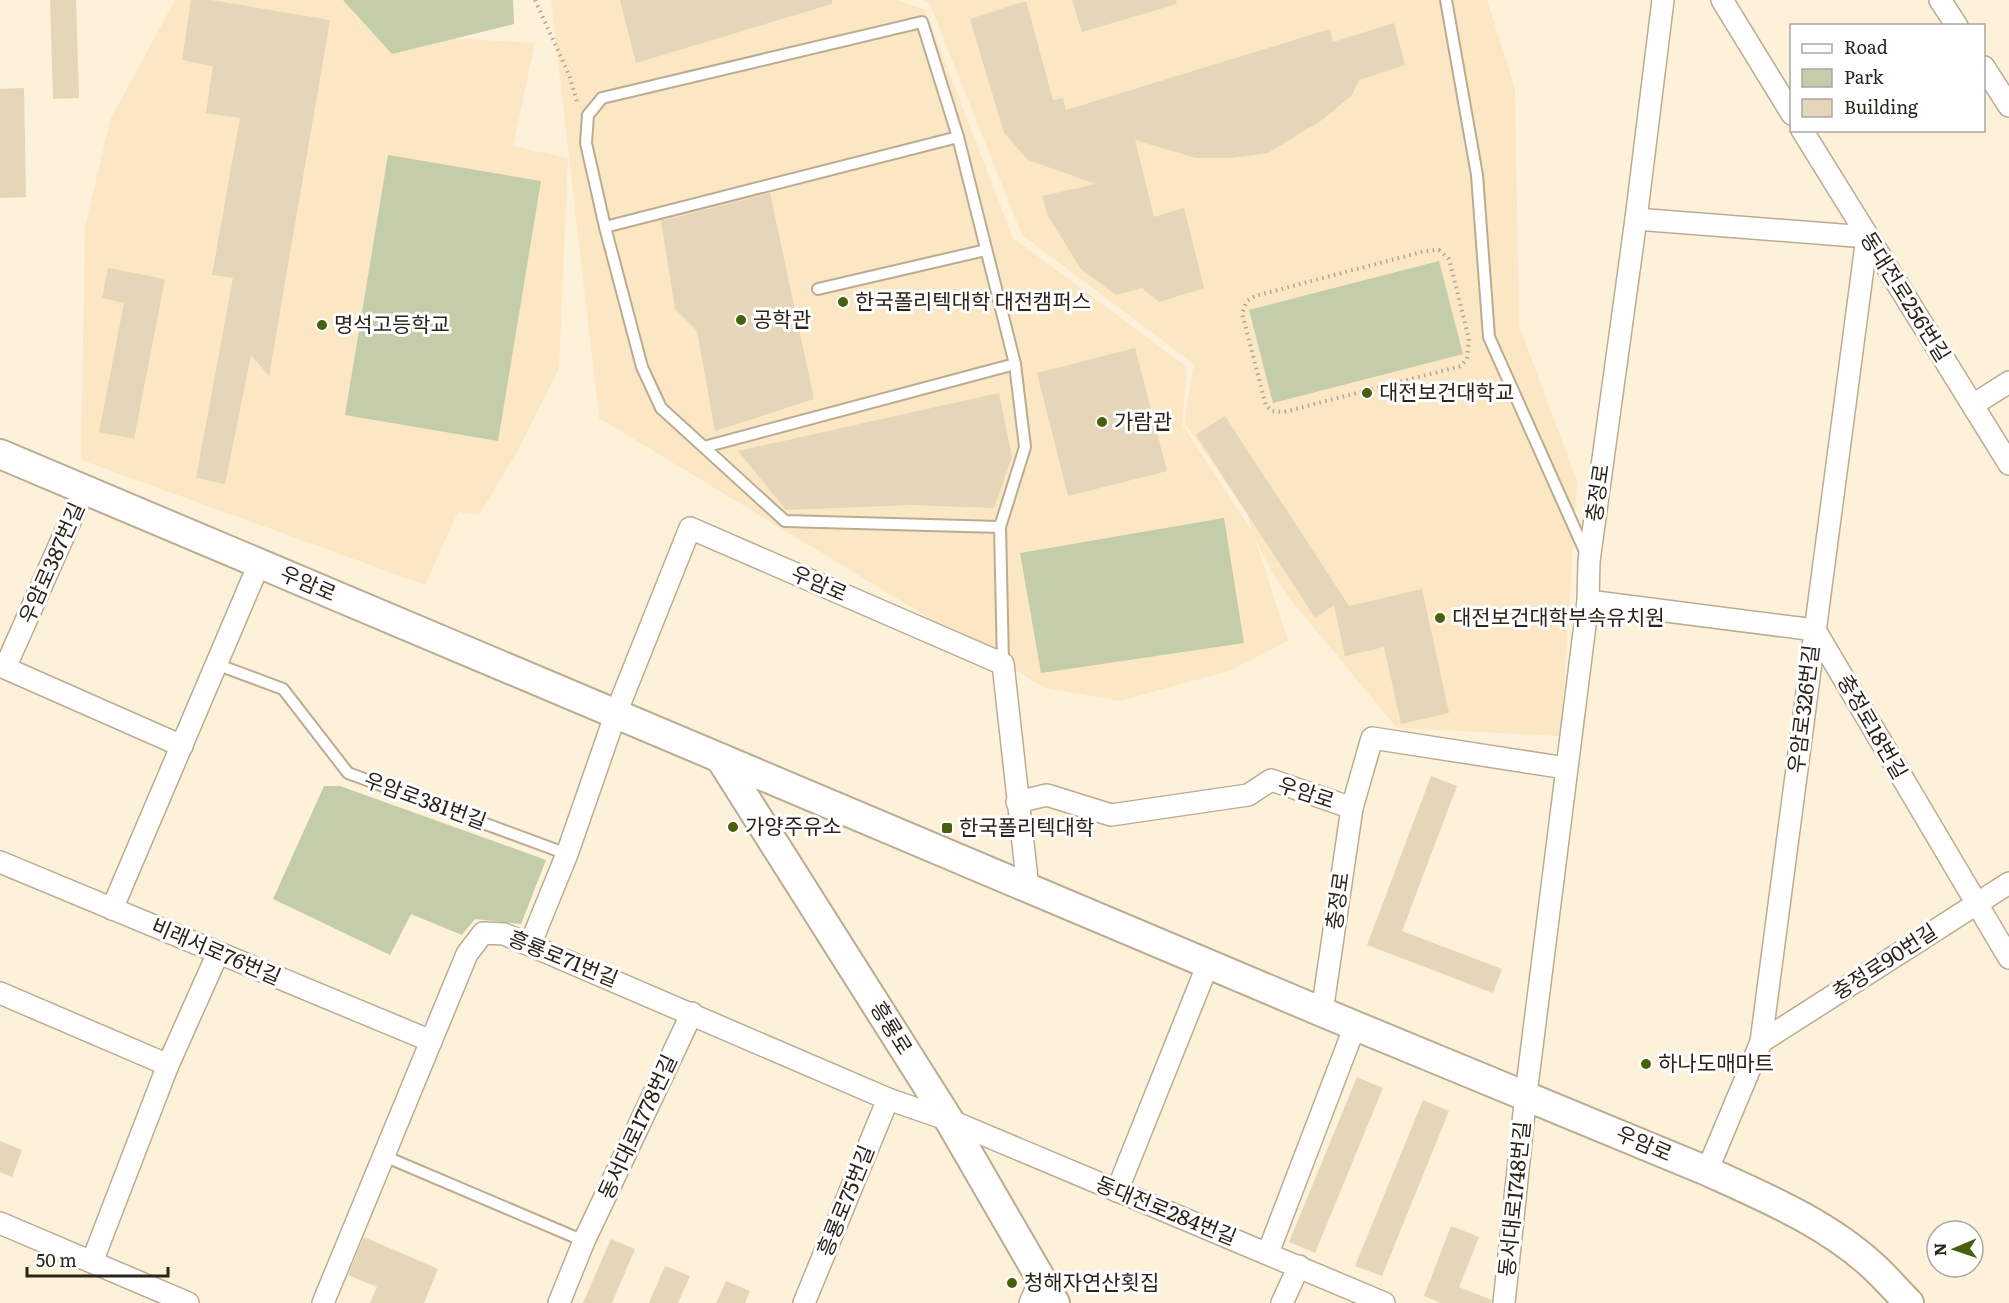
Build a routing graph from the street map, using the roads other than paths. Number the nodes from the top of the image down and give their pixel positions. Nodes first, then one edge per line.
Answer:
1 (1446, 0) edge
2 (1663, 0) edge
3 (1722, 0) edge
4 (1940, 0) edge
5 (1956, 24) edge
6 (1985, 70) edge
7 (2009, 106) edge
8 (1790, 112) edge
9 (1803, 132) edge
10 (958, 136) junction
11 (1636, 219) junction
12 (605, 227) junction
13 (1867, 237) junction
14 (986, 250) junction
15 (819, 289) dead end
16 (1015, 364) junction
17 (2009, 382) edge
18 (1972, 405) junction
19 (704, 447) junction
20 (0, 454) edge
21 (2009, 464) edge
22 (84, 490) junction
23 (1000, 527) junction
24 (1589, 561) junction
25 (259, 564) junction
26 (1588, 601) junction
27 (1815, 630) junction
28 (216, 664) junction
29 (1003, 664) junction
30 (616, 713) junction
31 (182, 746) junction
32 (720, 758) junction
33 (1566, 768) junction
34 (1017, 802) junction
35 (1352, 808) junction
36 (567, 854) junction
37 (0, 862) edge
38 (2009, 883) edge
39 (1028, 888) junction
40 (1976, 904) junction
41 (112, 909) junction
42 (530, 945) junction
43 (218, 953) junction
44 (2009, 958) edge
45 (1208, 964) junction
46 (0, 993) edge
47 (1322, 1012) junction
48 (693, 1013) junction
49 (1356, 1026) junction
50 (431, 1041) junction
51 (1761, 1042) junction
52 (168, 1065) junction
53 (1526, 1094) junction
54 (888, 1099) junction
55 (949, 1120) junction
56 (384, 1156) junction
57 (1707, 1171) junction
58 (1117, 1191) junction
59 (0, 1223) edge
60 (584, 1241) junction
61 (1268, 1253) junction
62 (92, 1262) junction
63 (1299, 1266) junction
64 (1041, 1295) edge
65 (188, 1303) edge
66 (323, 1303) edge
67 (559, 1303) edge
68 (804, 1303) edge
69 (1282, 1303) edge
70 (1384, 1303) edge
71 (1504, 1303) edge
72 (1909, 1303) edge

1 - 24 lane
2 - 11 street, 충정로
3 - 8 street
4 - 5 street
6 - 7 street
9 - 13 street, 동대전로256번길
10 - 12 lane
10 - 12 lane
10 - 14 lane
11 - 13 street
11 - 24 street, 충정로
12 - 19 lane
13 - 18 street, 동대전로256번길
13 - 27 street, 우암로326번길
14 - 15 lane
14 - 16 lane
16 - 19 lane
16 - 23 lane
17 - 18 street
18 - 21 street, 동대전로256번길
19 - 23 lane
20 - 22 main road, 우암로
22 - 25 main road, 우암로
22 - 31 street, 우암로387번길
23 - 29 lane
24 - 26 street, 충정로
25 - 28 street
25 - 30 main road, 우암로
26 - 27 street
26 - 33 street, 충정로
27 - 40 street, 충정로18번길
27 - 51 street, 우암로326번길
28 - 31 street
28 - 36 lane, 우암로381번길
29 - 30 street, 우암로
29 - 34 street
30 - 32 main road, 우암로
30 - 36 street, 우암로
31 - 41 street
32 - 39 main road, 우암로
32 - 55 main road, 흥룡로
33 - 35 street, 충정로
33 - 53 street, 충정로
34 - 35 street, 우암로
34 - 39 street
35 - 47 street, 충정로
36 - 42 street, 우암로
37 - 41 street, 비래서로76번길
38 - 40 street, 충정로90번길
39 - 45 main road, 우암로
40 - 44 street, 충정로18번길
40 - 51 street, 충정로90번길
41 - 43 street, 비래서로76번길
42 - 48 street, 흥룡로71번길
42 - 50 street, 흥룡로71번길
43 - 50 street, 비래서로76번길
43 - 52 street
45 - 47 main road, 우암로
45 - 58 street
46 - 52 street
47 - 49 main road, 우암로
48 - 54 street, 흥룡로71번길
48 - 60 street, 동서대로1778번길
49 - 53 main road, 우암로
49 - 61 street
50 - 56 street, 흥룡로71번길
51 - 57 street, 우암로326번길
52 - 62 street
53 - 57 main road, 우암로
53 - 71 street, 동서대로1748번길
54 - 55 street, 흥룡로71번길
54 - 68 street, 흥룡로75번길
55 - 58 street, 동대전로284번길
55 - 64 main road, 흥룡로
56 - 60 lane
56 - 66 street, 흥룡로71번길
57 - 72 main road, 우암로
58 - 61 street, 동대전로284번길
59 - 62 street
60 - 67 street, 동서대로1778번길
61 - 63 street, 동대전로284번길
62 - 65 street
63 - 69 street
63 - 70 street, 동대전로284번길

